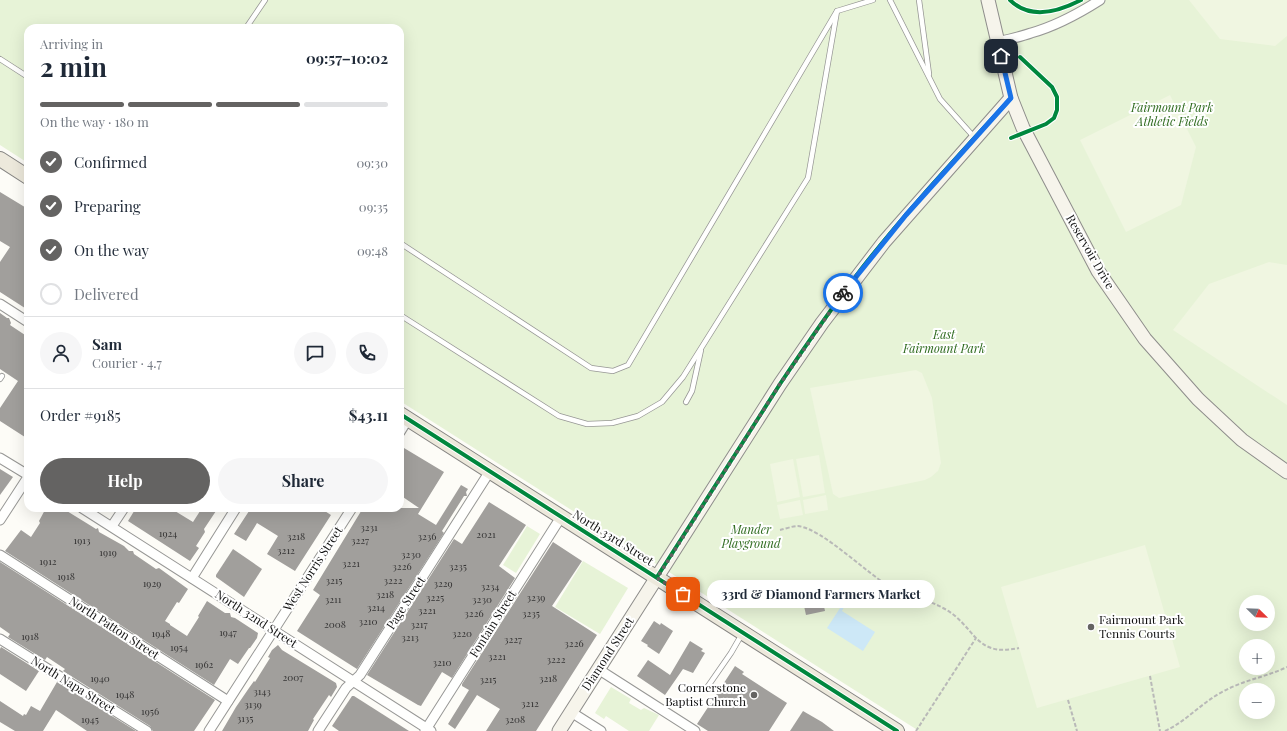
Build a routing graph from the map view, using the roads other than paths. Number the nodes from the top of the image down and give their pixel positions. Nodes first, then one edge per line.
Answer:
1 (265, 0) edge
2 (873, 0) edge
3 (890, 0) edge
4 (919, 0) edge
5 (988, 0) edge
6 (1100, 0) edge
7 (837, 11) junction
8 (249, 24) edge
9 (998, 42) junction
10 (0, 59) edge
11 (24, 74) edge
12 (929, 78) junction
13 (1011, 98) junction
14 (975, 138) junction
15 (0, 159) edge
16 (24, 174) edge
17 (404, 246) edge
18 (0, 304) edge
19 (404, 318) edge
20 (24, 319) edge
21 (702, 347) junction
22 (686, 402) dead end
23 (404, 417) edge
24 (0, 458) edge
25 (490, 471) junction
26 (1287, 472) edge
27 (24, 473) edge
28 (24, 482) edge
29 (89, 512) edge
30 (121, 512) edge
31 (233, 512) edge
32 (349, 512) edge
33 (561, 517) junction
34 (0, 520) edge
35 (112, 526) junction
36 (0, 555) edge
37 (192, 578) junction
38 (657, 578) junction
39 (273, 630) junction
40 (743, 633) junction
41 (0, 638) edge
42 (598, 669) junction
43 (353, 681) junction
44 (706, 689) dead end
45 (228, 701) junction
46 (571, 712) junction
47 (428, 730) edge
48 (146, 731) edge
49 (209, 731) edge
50 (318, 731) edge
51 (559, 731) edge
52 (601, 731) edge
53 (695, 731) edge
54 (897, 731) edge

1 - 8 lane
2 - 7 lane
3 - 12 lane
4 - 12 lane
5 - 9 street, Reservoir Drive
6 - 9 street
7 - 17 lane
7 - 21 lane
9 - 13 street, Reservoir Drive
10 - 11 lane
12 - 14 lane
13 - 14 street, Diamond Street
13 - 26 street, Reservoir Drive
14 - 38 street, Diamond Street
15 - 16 main road
18 - 20 street
19 - 21 lane
21 - 22 lane
23 - 25 main road, North 33rd Street
24 - 27 street
25 - 33 main road, North 33rd Street
25 - 43 street, Page Street
28 - 34 street
29 - 35 street, North 32nd Street
30 - 35 street
31 - 37 street
32 - 39 street, West Norris Street
33 - 38 main road, North 33rd Street
33 - 47 street, Fontain Street
35 - 37 street, North 32nd Street
36 - 45 street, North Patton Street
37 - 39 street, North 32nd Street
38 - 40 main road, North 33rd Street
38 - 42 street, Diamond Street
39 - 43 street, North 32nd Street
39 - 45 street, West Norris Street
40 - 44 lane
40 - 54 main road, North 33rd Street
41 - 48 street, North Napa Street
42 - 46 street, Diamond Street
42 - 53 street
43 - 47 street, North 32nd Street
43 - 50 street, Page Street
45 - 49 street, West Norris Street
46 - 51 street, Diamond Street
46 - 52 street

